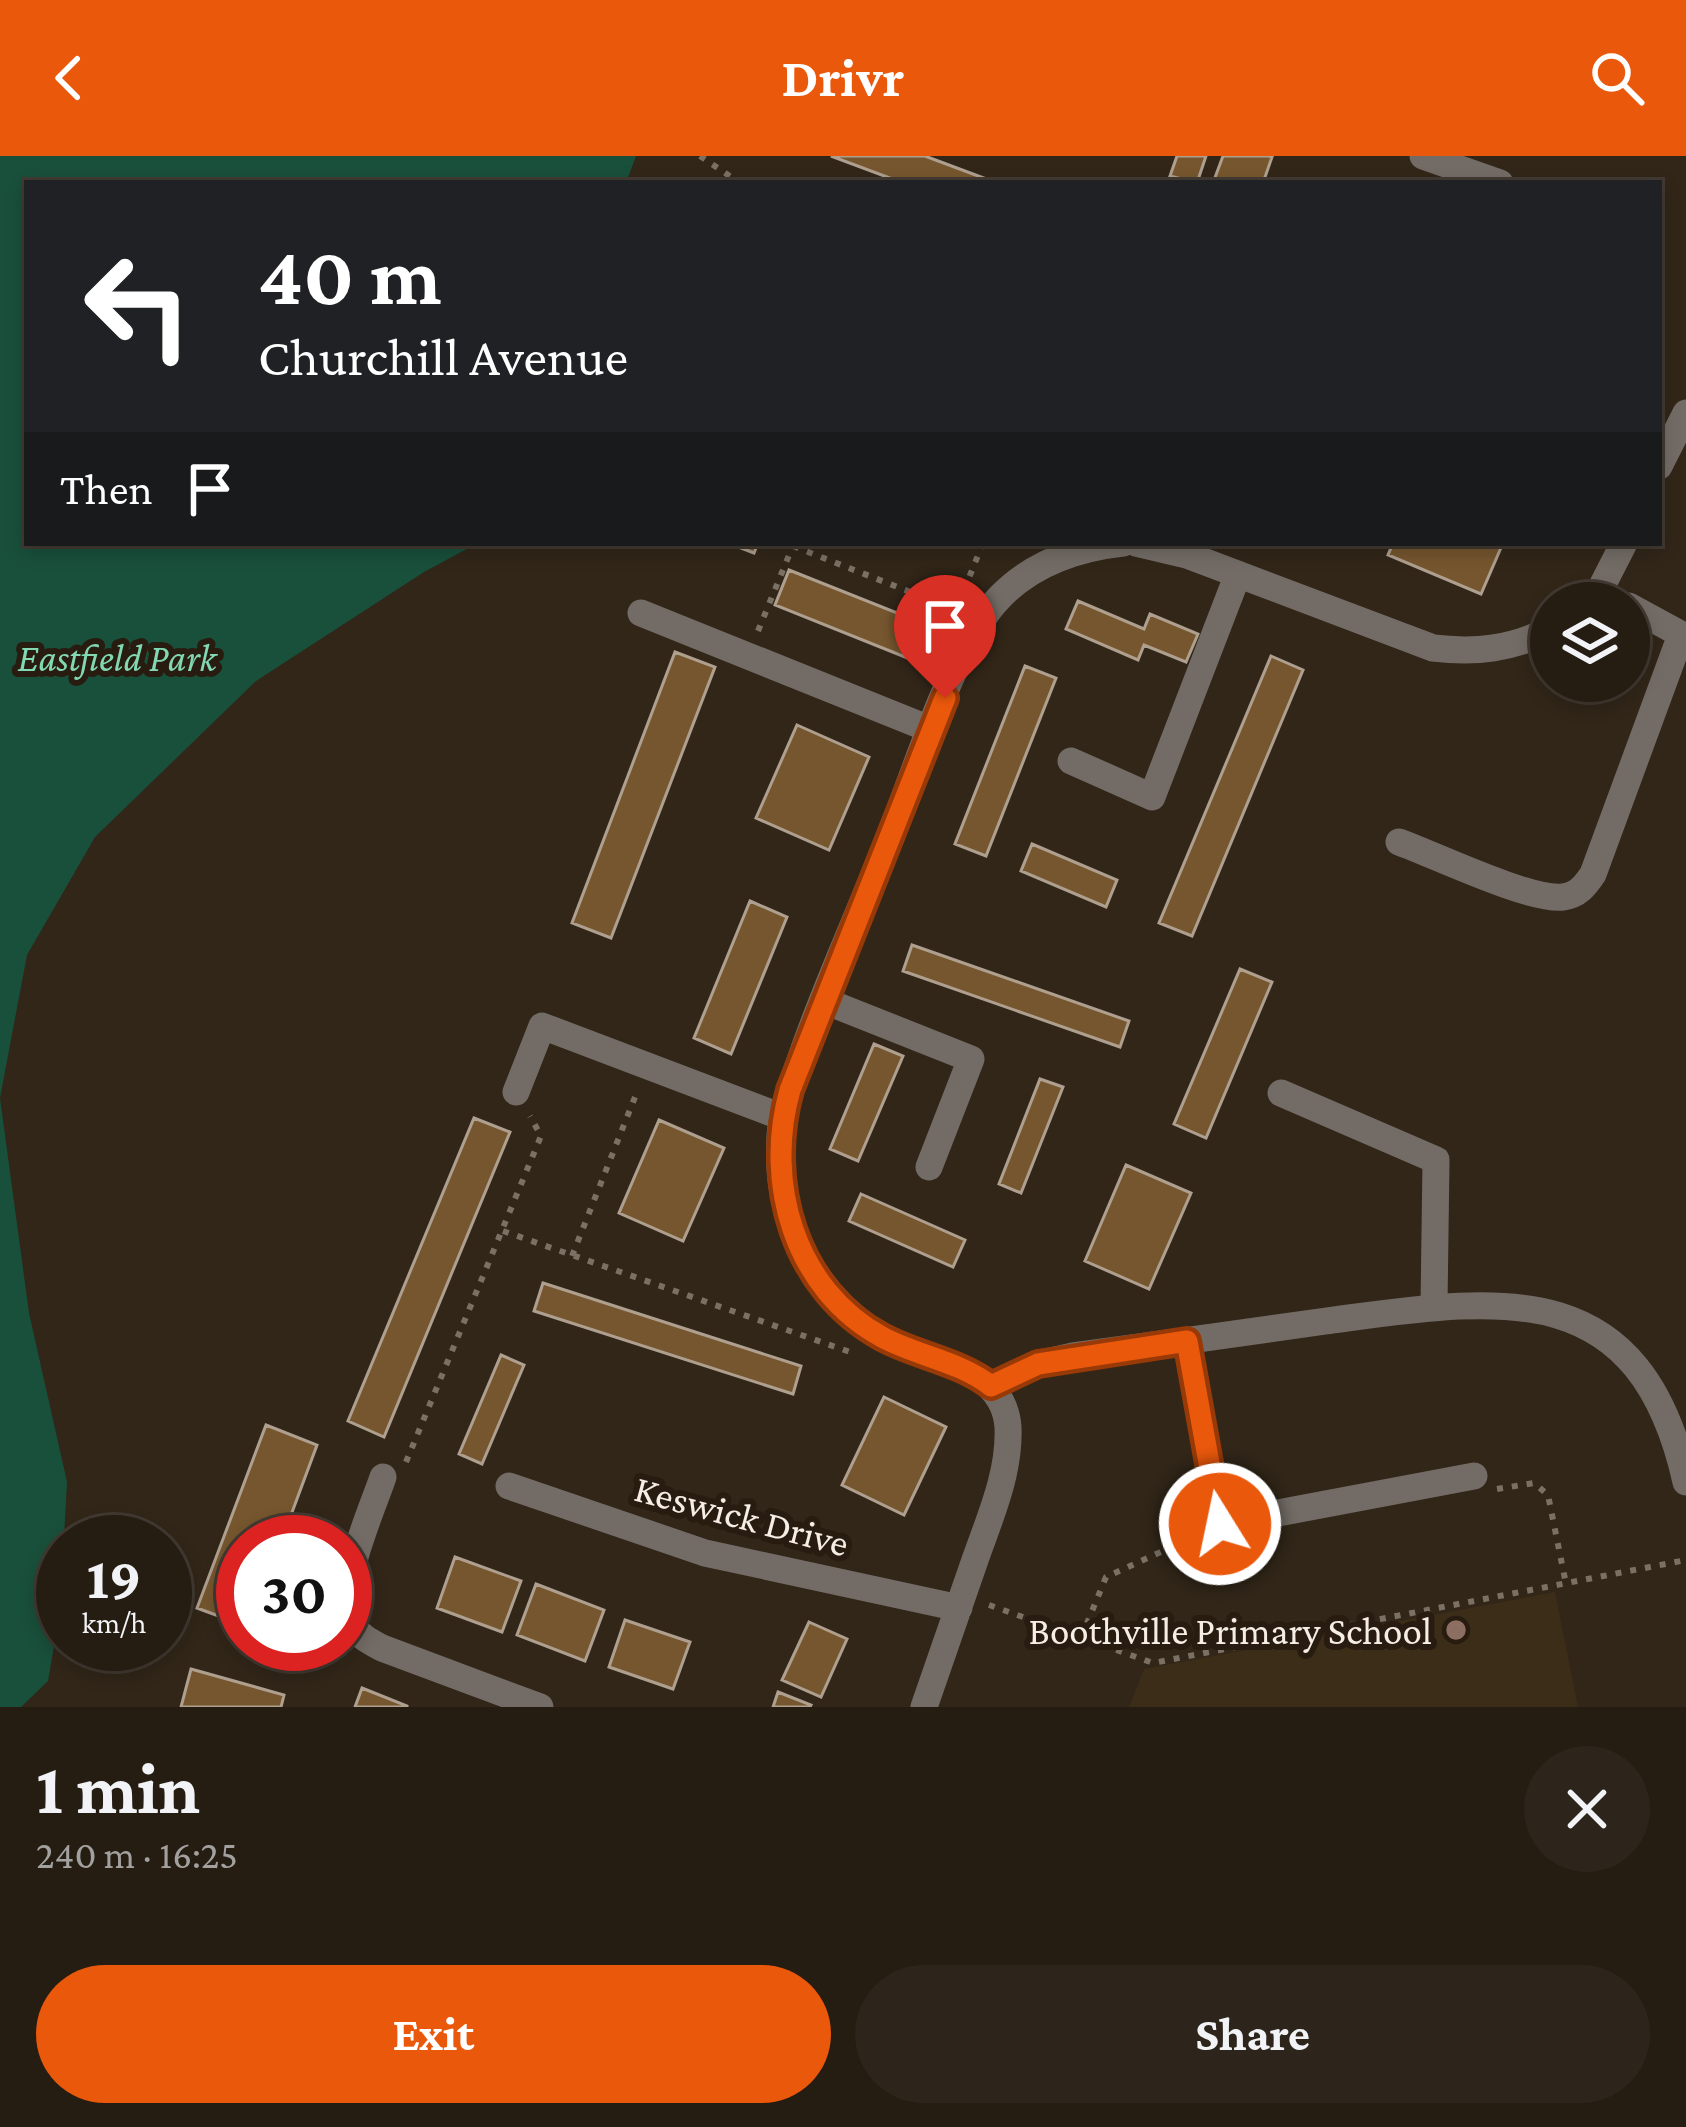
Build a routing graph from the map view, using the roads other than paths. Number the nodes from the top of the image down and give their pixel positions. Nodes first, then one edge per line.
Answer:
1 (1437, 168) edge
2 (1487, 180) edge
3 (1686, 413) edge
4 (1662, 460) edge
5 (1103, 546) edge
6 (1149, 546) edge
7 (1623, 546) edge
8 (1238, 574) junction
9 (1614, 582) edge
10 (641, 613) dead end
11 (1650, 619) edge
12 (1684, 636) edge
13 (1530, 637) edge
14 (932, 730) junction
15 (1071, 761) dead end
16 (1400, 842) dead end
17 (825, 1001) junction
18 (516, 1092) road end
19 (1281, 1093) dead end
20 (782, 1117) junction
21 (929, 1167) dead end
22 (1434, 1306) junction
23 (1187, 1341) junction
24 (991, 1386) junction
25 (1474, 1476) road end
26 (383, 1478) road end
27 (1686, 1482) edge
28 (509, 1486) dead end
29 (961, 1602) junction
30 (493, 1700) edge
31 (540, 1707) edge
32 (924, 1707) edge

1 - 2 street
3 - 4 street
5 - 14 street
6 - 8 street
7 - 9 street
8 - 13 street
8 - 15 street
10 - 14 street
11 - 12 street
12 - 16 street
14 - 17 street
17 - 20 street
17 - 21 street
18 - 20 street
19 - 22 street
20 - 24 street
22 - 23 street
22 - 27 street
23 - 24 street
23 - 25 street
24 - 29 street
26 - 30 street
28 - 29 street, Keswick Drive
29 - 32 street
30 - 31 street

